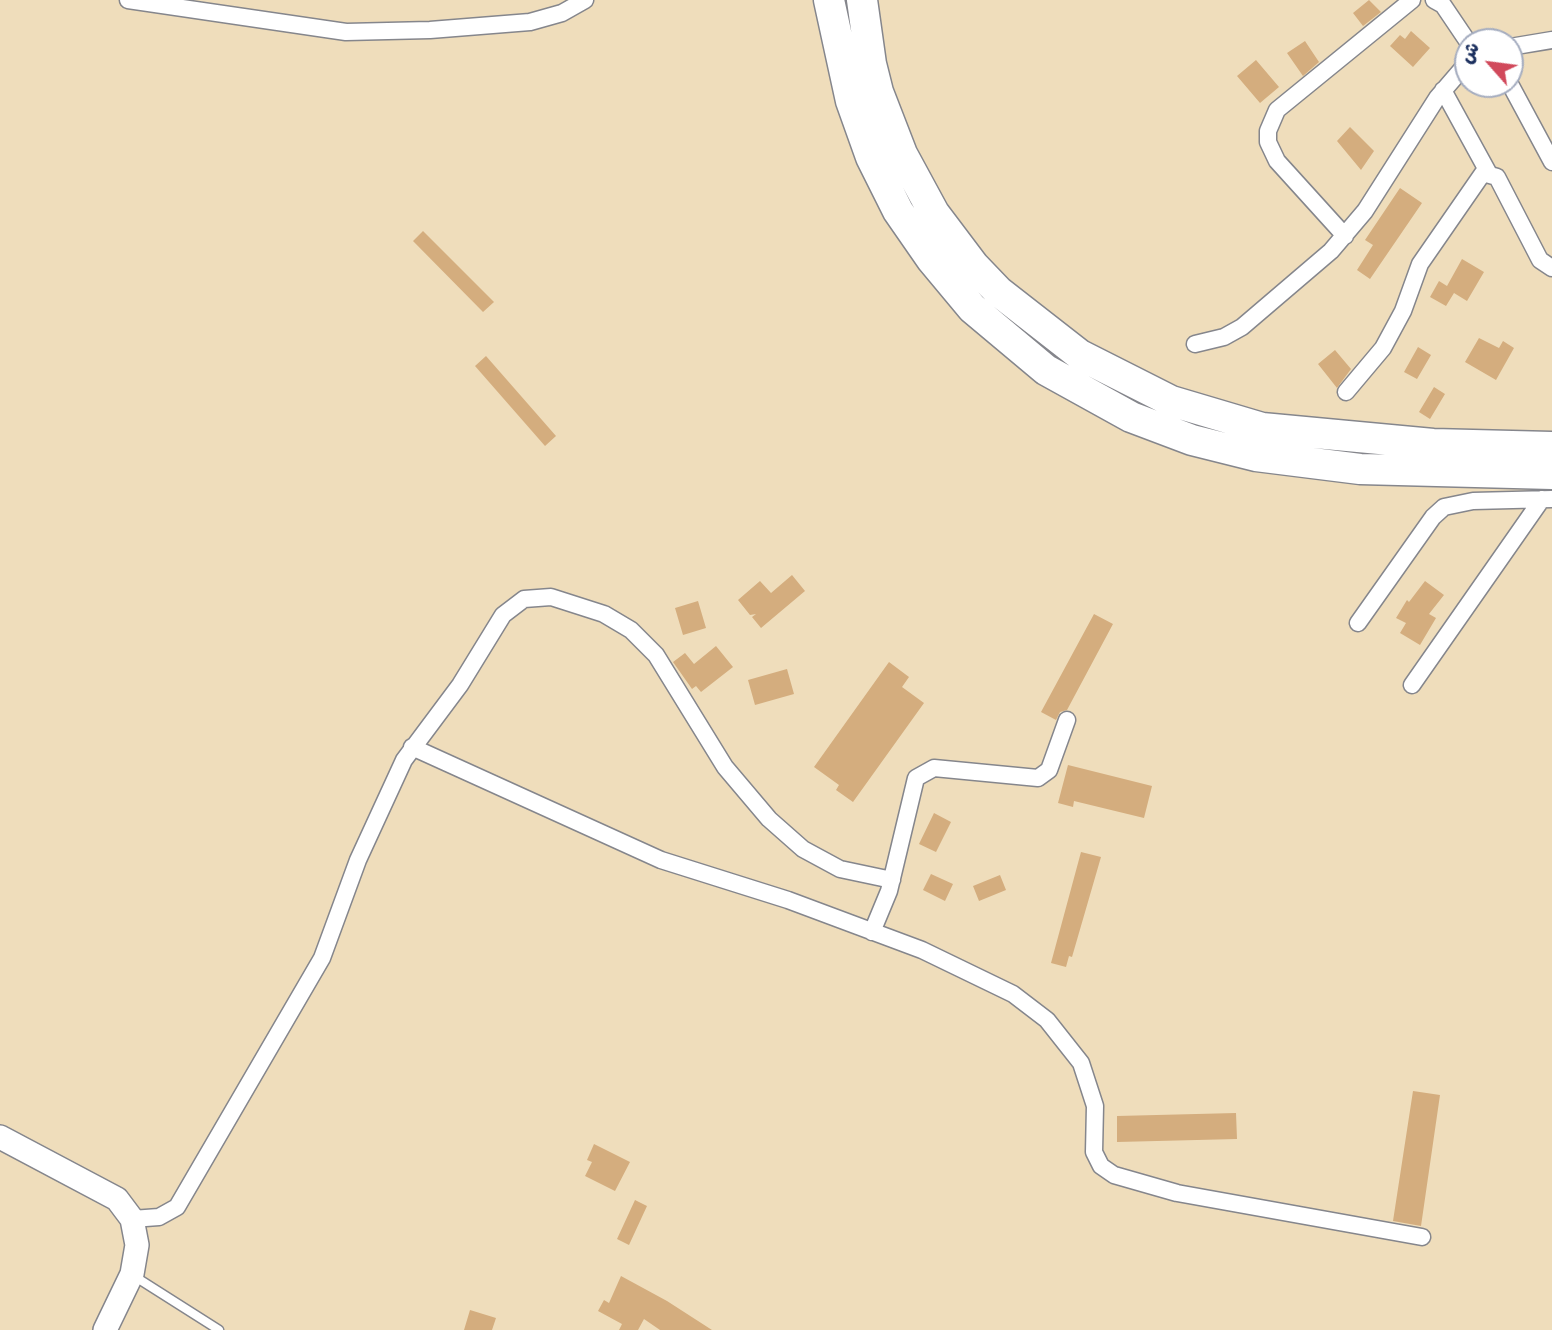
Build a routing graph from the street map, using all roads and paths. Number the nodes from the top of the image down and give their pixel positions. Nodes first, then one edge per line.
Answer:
1 (128, 0) edge
2 (585, 0) edge
3 (829, 0) edge
4 (862, 0) edge
5 (1412, 0) edge
6 (1434, 0) edge
7 (1459, 28) edge
8 (1552, 40) edge
9 (1524, 45) edge
10 (1454, 78) edge
11 (1443, 90) junction
12 (1518, 98) edge
13 (1552, 162) edge
14 (1488, 172) junction
15 (1345, 236) junction
16 (1552, 268) edge
17 (1195, 344) dead end
18 (1346, 391) dead end
19 (1552, 447) edge
20 (1549, 490) edge
21 (1358, 623) dead end
22 (1412, 685) dead end
23 (1067, 720) dead end
24 (412, 747) junction
25 (892, 880) junction
26 (872, 932) junction
27 (0, 1137) edge
28 (132, 1219) junction
29 (1422, 1237) dead end
30 (132, 1274) junction
31 (106, 1330) edge
32 (219, 1330) edge

1 - 2 street
3 - 20 highway
4 - 19 highway
5 - 15 street
6 - 7 street
8 - 9 street
10 - 11 street
11 - 14 street
11 - 15 street
12 - 13 street
14 - 16 street
14 - 18 street
15 - 17 street
20 - 21 street
20 - 22 street
23 - 25 street
24 - 25 street
24 - 26 street
24 - 28 street
25 - 26 street
26 - 29 street
27 - 28 street
28 - 30 street
30 - 31 street
30 - 32 lane

